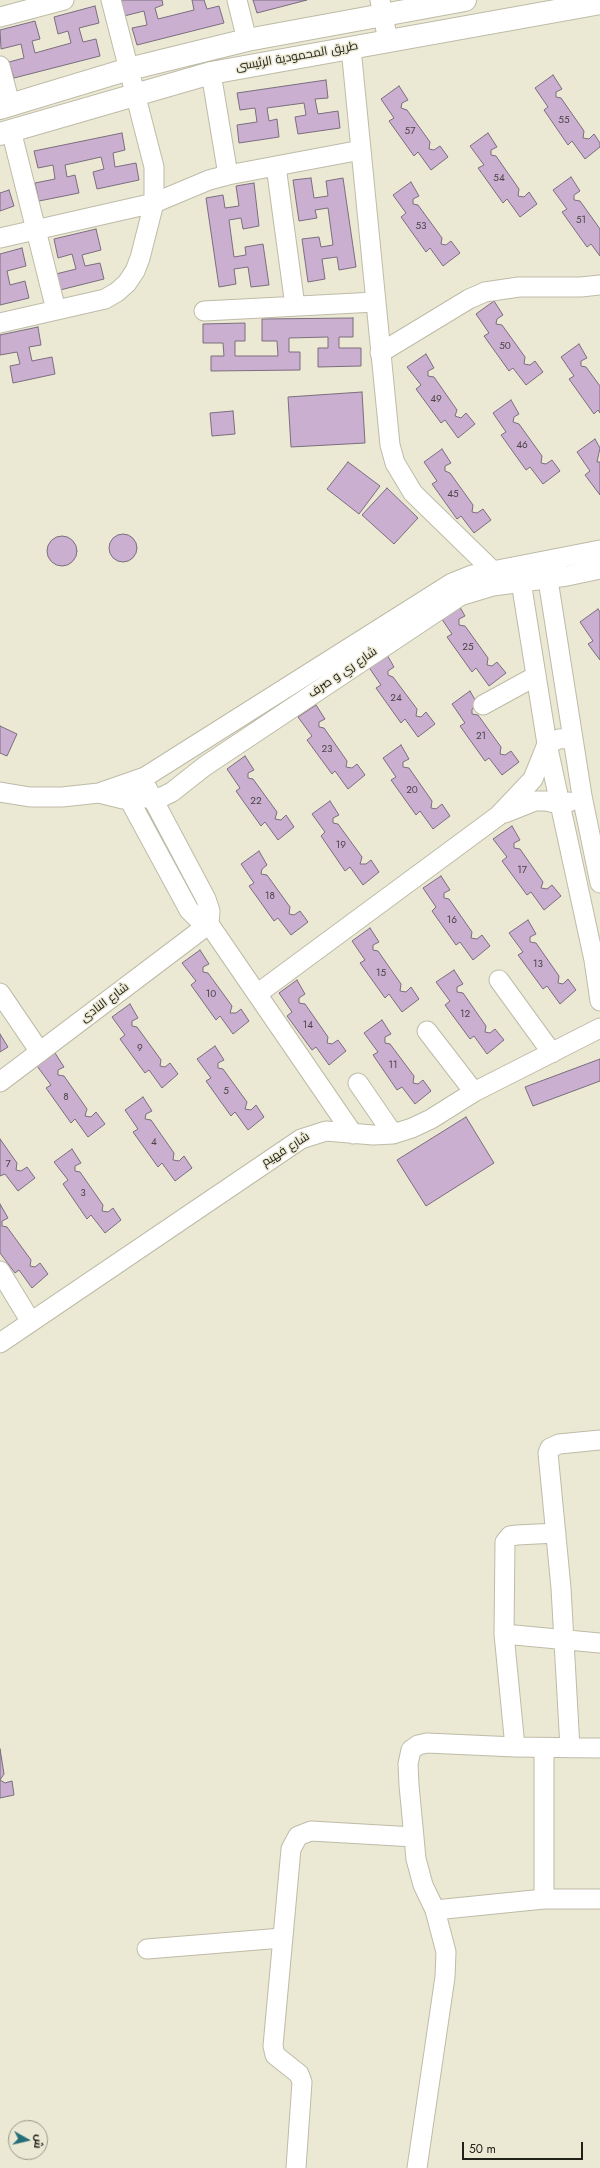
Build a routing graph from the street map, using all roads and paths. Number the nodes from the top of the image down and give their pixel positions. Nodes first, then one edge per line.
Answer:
1 (64, 0) edge
2 (111, 0) edge
3 (237, 0) edge
4 (465, 0) edge
5 (600, 3) edge
6 (382, 7) edge
7 (527, 8) edge
8 (0, 17) edge
9 (247, 40) junction
10 (388, 41) junction
11 (351, 48) junction
12 (0, 66) edge
13 (129, 69) junction
14 (211, 72) junction
15 (136, 94) junction
16 (5, 106) edge
17 (6, 132) edge
18 (361, 150) junction
19 (276, 166) junction
20 (228, 175) junction
21 (154, 203) junction
22 (36, 230) junction
23 (0, 238) edge
24 (600, 285) edge
25 (375, 302) junction
26 (295, 306) junction
27 (56, 310) junction
28 (204, 311) dead end
29 (0, 323) edge
30 (380, 353) junction
31 (600, 550) edge
32 (600, 569) edge
33 (546, 570) junction
34 (493, 571) junction
35 (519, 574) junction
36 (536, 676) junction
37 (483, 705) dead end
38 (572, 738) junction
39 (547, 744) junction
40 (142, 778) junction
41 (0, 792) edge
42 (125, 792) junction
43 (582, 796) junction
44 (152, 798) junction
45 (559, 804) junction
46 (498, 816) junction
47 (600, 883) edge
48 (209, 924) junction
49 (499, 980) dead end
50 (0, 993) edge
51 (257, 994) junction
52 (600, 1002) edge
53 (600, 1028) edge
54 (426, 1031) dead end
55 (40, 1052) junction
56 (552, 1053) junction
57 (0, 1082) edge
58 (358, 1083) dead end
59 (474, 1092) junction
60 (353, 1134) junction
61 (393, 1134) junction
62 (0, 1271) edge
63 (31, 1322) junction
64 (0, 1343) edge
65 (600, 1440) edge
66 (556, 1533) junction
67 (504, 1634) junction
68 (565, 1640) junction
69 (600, 1643) edge
70 (515, 1747) junction
71 (544, 1748) junction
72 (570, 1748) junction
73 (600, 1748) edge
74 (414, 1837) junction
75 (544, 1899) junction
76 (600, 1899) edge
77 (435, 1910) junction
78 (282, 1938) junction
79 (146, 1950) dead end
80 (296, 2168) edge
81 (417, 2168) edge

1 - 8 street
2 - 13 street
3 - 9 street
4 - 6 street, طريق المحمودية الرئيسى
5 - 7 street, طريق المحمودية الرئيسى
6 - 9 street, طريق المحمودية الرئيسى
6 - 10 street
7 - 10 street, طريق المحمودية الرئيسى
9 - 13 street, طريق المحمودية الرئيسى
10 - 11 street, طريق المحمودية الرئيسى
11 - 14 street, طريق المحمودية الرئيسى
11 - 18 street
12 - 16 street
13 - 15 street
13 - 16 street, طريق المحمودية الرئيسى
14 - 15 street, طريق المحمودية الرئيسى
14 - 20 street
15 - 17 street, طريق المحمودية الرئيسى
15 - 21 street
17 - 22 street
18 - 19 street
18 - 25 street
19 - 20 street
19 - 26 street
20 - 21 street
21 - 22 street
21 - 27 street
22 - 23 street
22 - 27 street
24 - 30 street
25 - 26 street
25 - 30 street
26 - 28 street
27 - 29 street
30 - 34 street
31 - 33 street, شارع ري و صرف
32 - 33 street, شارع ري و صرف
33 - 35 street, شارع ري و صرف
33 - 38 street
34 - 35 street, شارع ري و صرف
34 - 40 street, شارع ري و صرف
35 - 36 street
35 - 44 street, شارع ري و صرف
36 - 37 street
36 - 39 street
38 - 39 street
38 - 43 street
39 - 45 street
39 - 46 street
40 - 42 street, شارع ري و صرف
40 - 44 street
41 - 42 street, شارع ري و صرف
42 - 44 street, شارع ري و صرف
42 - 48 street
43 - 45 street
43 - 47 street
44 - 48 street
45 - 46 street
45 - 52 street
46 - 51 street
48 - 51 street
48 - 55 street, شارع النادى
49 - 56 street
50 - 55 street
51 - 60 street
53 - 56 street, شارع فهيم
54 - 59 street
55 - 57 street, شارع النادى
56 - 59 street, شارع فهيم
58 - 61 street
59 - 61 street, شارع فهيم
60 - 61 street, شارع فهيم
60 - 63 street, شارع فهيم
62 - 63 street
63 - 64 street, شارع فهيم
65 - 66 street
66 - 67 street
66 - 68 street
67 - 68 street
67 - 70 street
68 - 69 street
68 - 72 street
70 - 71 street
70 - 74 street
71 - 72 street
71 - 75 street
72 - 73 street
74 - 77 street
74 - 78 street
75 - 76 street
75 - 77 street
77 - 81 street
78 - 79 street
78 - 80 street

